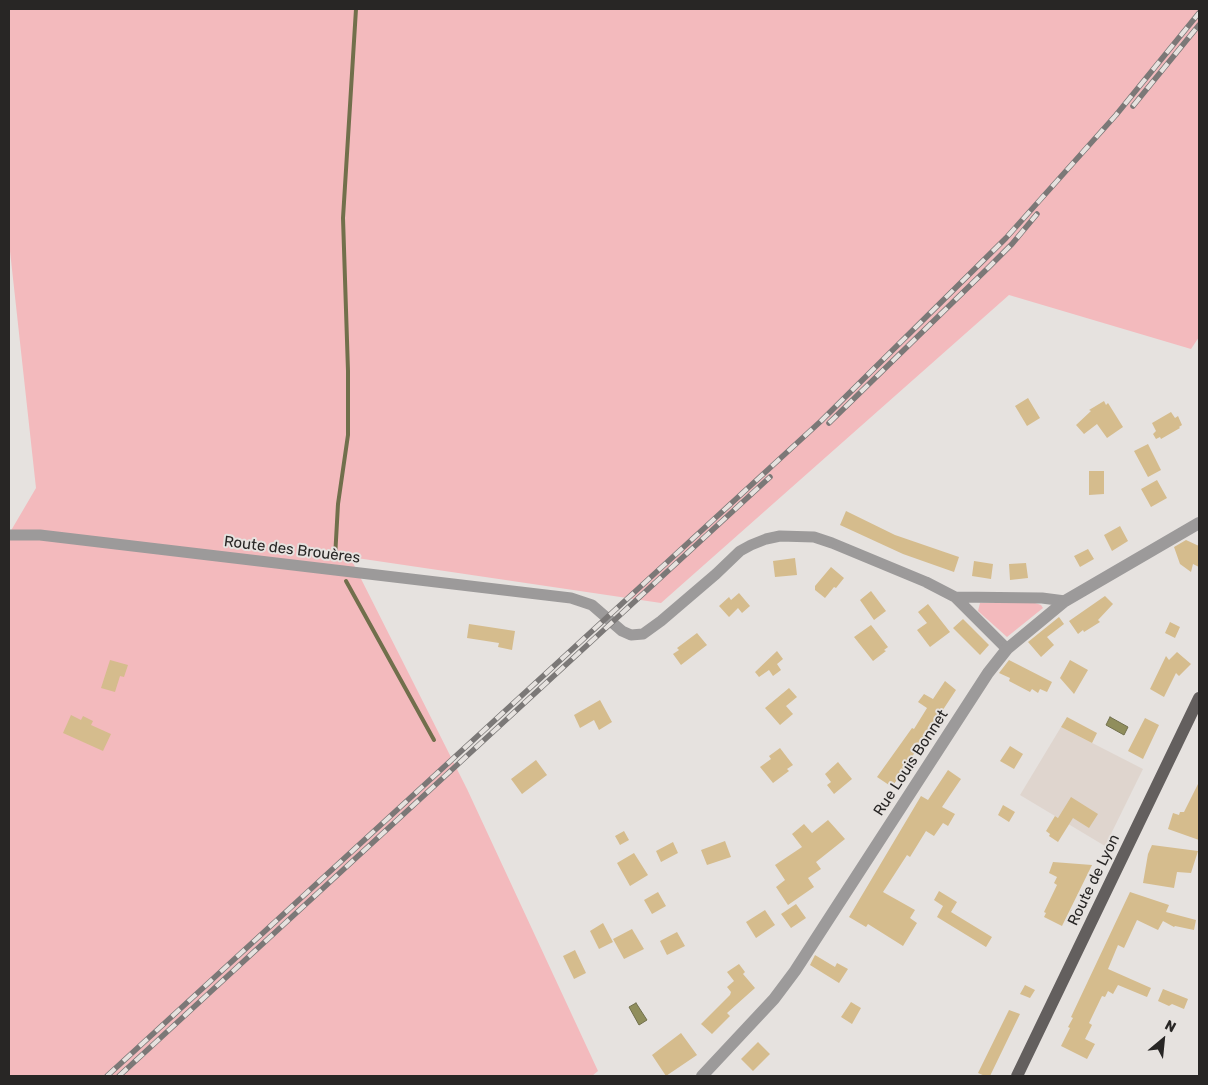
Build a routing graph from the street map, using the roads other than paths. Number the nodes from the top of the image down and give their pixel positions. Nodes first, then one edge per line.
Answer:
1 (1199, 524) edge
2 (9, 535) edge
3 (955, 597) junction
4 (1065, 601) junction
5 (1007, 649) junction
6 (1199, 698) edge
7 (702, 1076) edge
8 (1017, 1076) edge

1 - 4 street, Rue Louis Bonnet
2 - 3 street, Route des Brouères
3 - 4 street
3 - 5 street
4 - 5 street, Rue Louis Bonnet
5 - 7 street, Rue Louis Bonnet
6 - 8 main road, Route de Lyon

